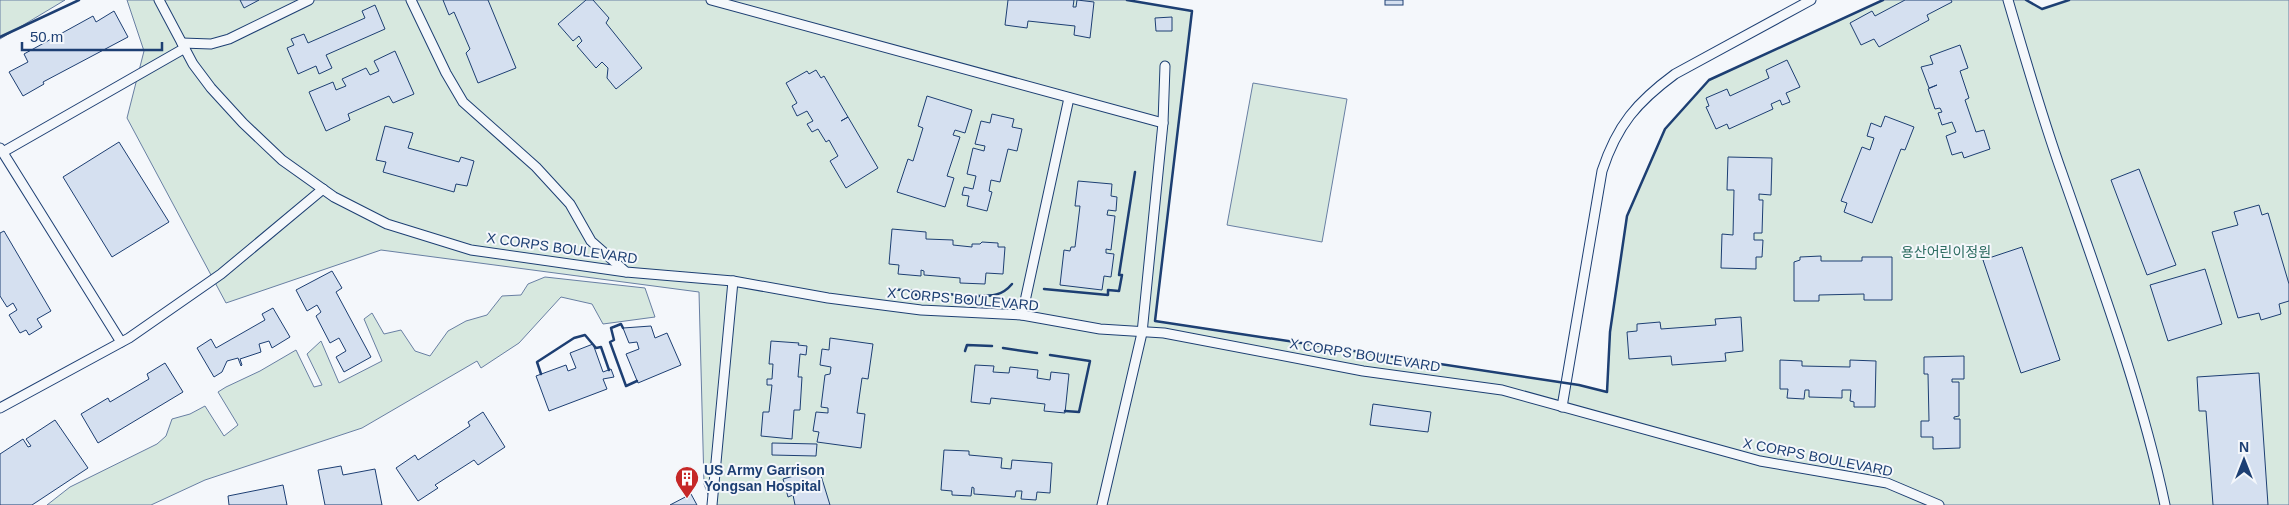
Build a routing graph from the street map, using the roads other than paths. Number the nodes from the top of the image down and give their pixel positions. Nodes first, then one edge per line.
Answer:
1 (159, 0) edge
2 (309, 0) edge
3 (411, 0) edge
4 (711, 0) edge
5 (1811, 0) edge
6 (2008, 0) edge
7 (184, 46) junction
8 (1165, 66) dead end
9 (1069, 98) junction
10 (1163, 123) junction
11 (1, 150) edge
12 (323, 189) junction
13 (626, 272) junction
14 (733, 281) junction
15 (1022, 315) junction
16 (1142, 332) junction
17 (121, 342) junction
18 (1562, 407) junction
19 (0, 408) edge
20 (1919, 501) edge
21 (712, 505) edge
22 (1102, 505) edge
23 (1940, 505) edge
24 (2165, 505) edge

1 - 7 lane, X CORPS BOULEVARD
2 - 7 lane
3 - 13 lane
4 - 9 lane
5 - 18 lane
6 - 24 lane
7 - 11 lane
7 - 12 lane, X CORPS BOULEVARD
8 - 10 lane
9 - 10 lane
9 - 15 lane
10 - 16 lane
11 - 17 lane
12 - 13 lane, X CORPS BOULEVARD
12 - 17 lane
13 - 14 lane, X CORPS BOULEVARD
14 - 15 lane, X CORPS BOULEVARD
14 - 21 lane
15 - 16 lane, X CORPS BOULEVARD
16 - 18 lane, X CORPS BOULEVARD
16 - 22 lane
17 - 19 lane
18 - 20 lane, X CORPS BOULEVARD
20 - 23 lane, X CORPS BOULEVARD

